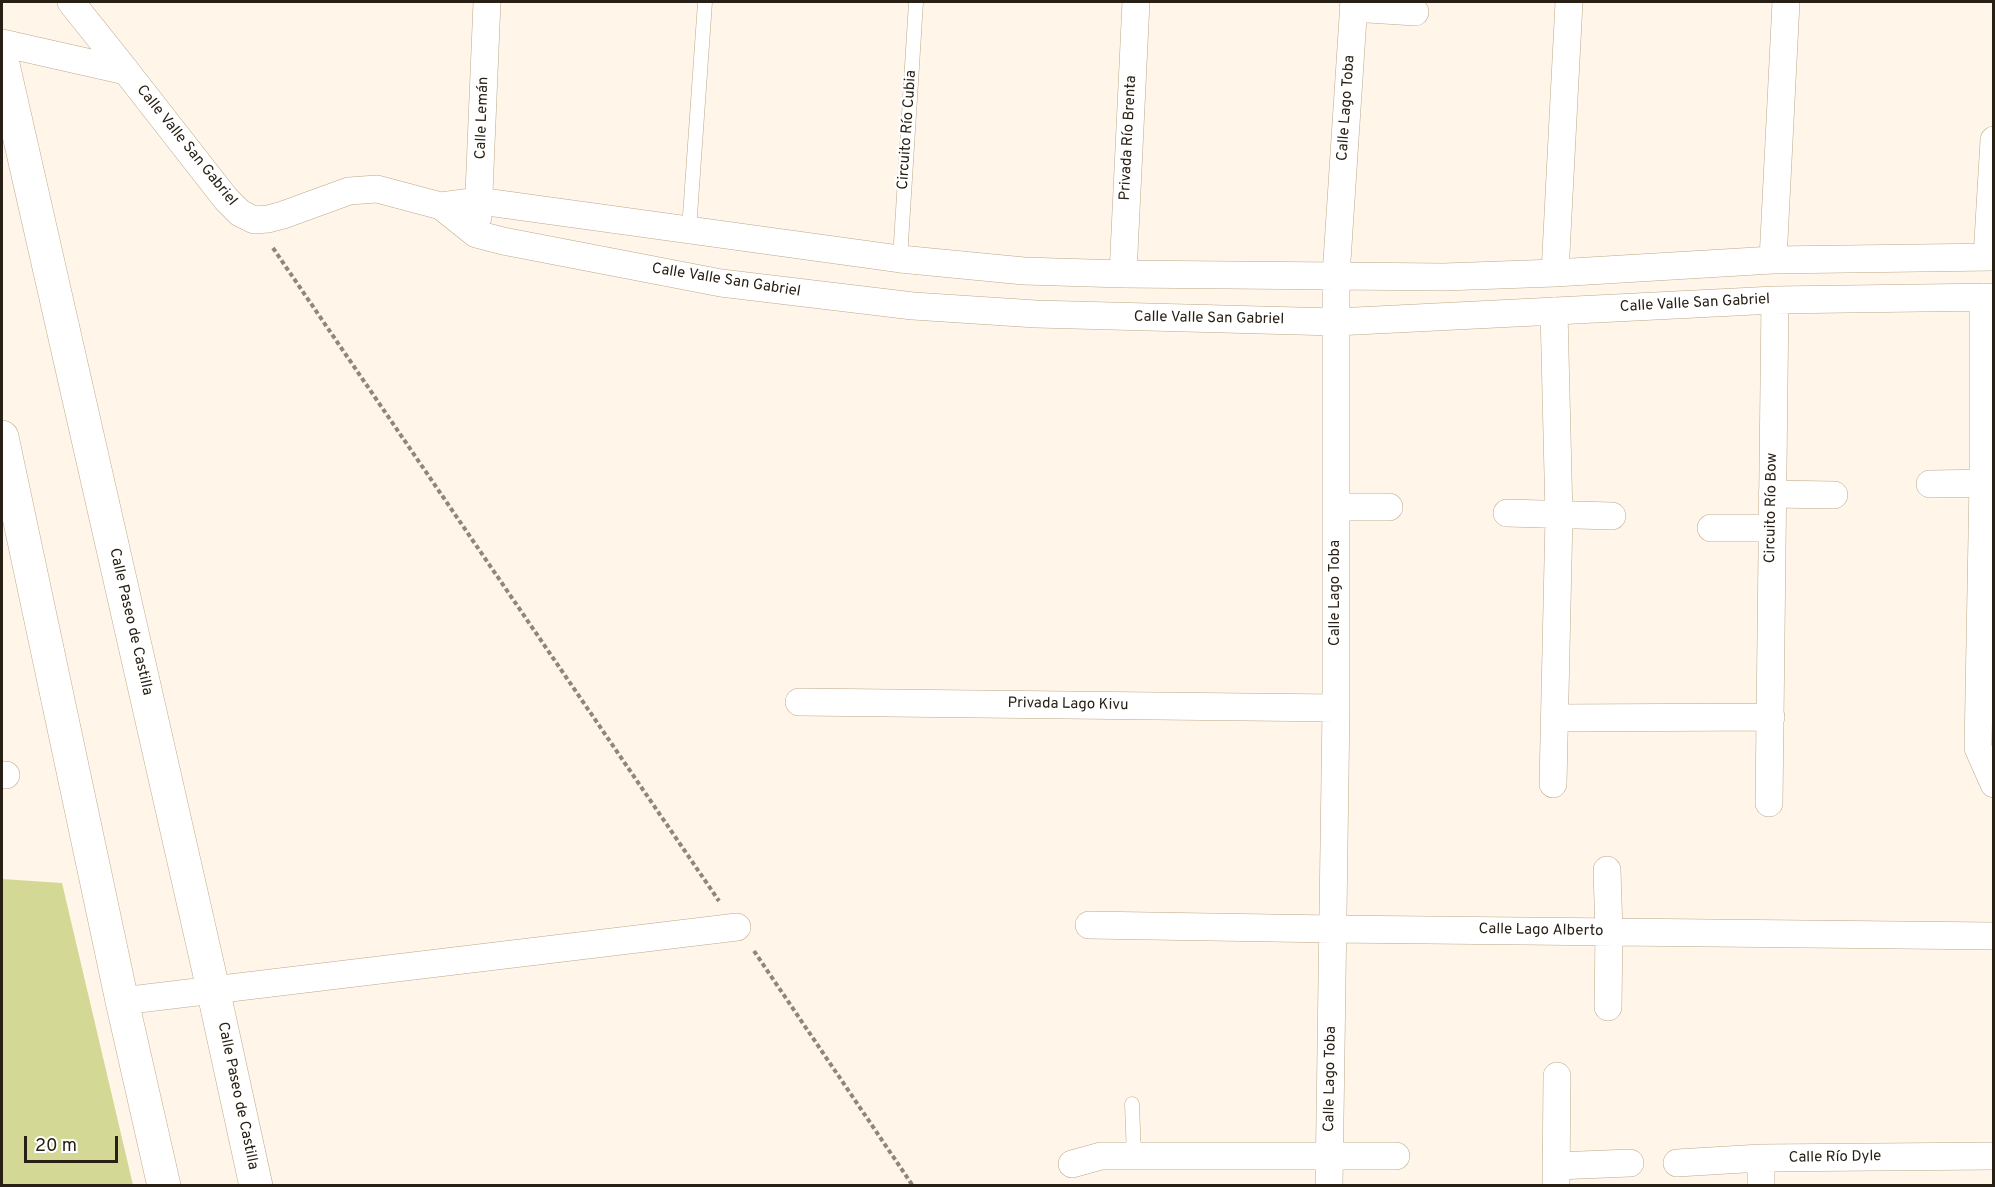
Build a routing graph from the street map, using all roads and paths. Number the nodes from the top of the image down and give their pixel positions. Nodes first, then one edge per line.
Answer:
1 (71, 2) edge
2 (487, 2) edge
3 (705, 2) edge
4 (916, 2) edge
5 (1136, 2) edge
6 (1569, 2) edge
7 (1786, 2) edge
8 (1353, 5) edge
9 (1414, 12) dead end
10 (2, 43) edge
11 (2, 60) edge
12 (126, 71) junction
13 (1994, 140) edge
14 (479, 201) junction
15 (441, 206) junction
16 (254, 220) junction
17 (689, 230) junction
18 (476, 234) junction
19 (1990, 257) edge
20 (900, 259) junction
21 (1773, 260) junction
22 (1555, 273) junction
23 (1123, 274) junction
24 (1336, 276) junction
25 (1988, 297) edge
26 (1775, 300) junction
27 (1554, 311) junction
28 (1336, 322) junction
29 (2, 437) edge
30 (1988, 483) edge
31 (1930, 484) dead end
32 (1772, 494) junction
33 (1834, 495) dead end
34 (1336, 507) junction
35 (1389, 507) dead end
36 (1507, 513) dead end
37 (1559, 516) junction
38 (1612, 516) dead end
39 (1711, 528) dead end
40 (1772, 528) junction
41 (799, 702) dead end
42 (1336, 708) junction
43 (1771, 717) junction
44 (1555, 718) junction
45 (1553, 784) dead end
46 (1994, 784) edge
47 (1769, 803) dead end
48 (1607, 870) dead end
49 (1089, 925) dead end
50 (737, 927) junction
51 (1333, 929) junction
52 (1609, 932) junction
53 (1994, 936) edge
54 (213, 989) junction
55 (122, 1001) junction
56 (1608, 1007) dead end
57 (1557, 1076) dead end
58 (1132, 1104) dead end
59 (1134, 1156) junction
60 (1396, 1156) dead end
61 (1994, 1156) edge
62 (1329, 1157) junction
63 (1761, 1158) junction
64 (1630, 1163) dead end
65 (1677, 1163) dead end
66 (1072, 1164) dead end
67 (1556, 1176) edge
68 (164, 1185) edge
69 (256, 1185) edge
70 (913, 1185) edge
71 (1329, 1185) edge
72 (1761, 1185) edge

1 - 12 street
2 - 14 street, Calle Lemán
3 - 17 lane
4 - 20 lane, Circuito Río Cubia
5 - 23 street, Privada Río Brenta
6 - 22 street
7 - 21 street
8 - 9 street
8 - 24 street, Calle Lago Toba
10 - 12 street, Calle Valle San Gabriel
11 - 54 street, Calle Paseo de Castilla
12 - 16 street, Calle Valle San Gabriel
13 - 19 street
14 - 15 street, Calle Valle San Gabriel
14 - 17 street, Calle Valle San Gabriel
14 - 18 street, Calle Lemán
15 - 16 street, Calle Valle San Gabriel
15 - 18 street, Calle Valle San Gabriel
16 - 50 path
17 - 20 street, Calle Valle San Gabriel
18 - 28 street, Calle Valle San Gabriel
19 - 21 street, Calle Valle San Gabriel
20 - 23 street, Calle Valle San Gabriel
21 - 22 street, Calle Valle San Gabriel
22 - 24 street, Calle Valle San Gabriel
23 - 24 street, Calle Valle San Gabriel
24 - 28 street, Calle Lago Toba
25 - 26 street, Calle Valle San Gabriel
25 - 30 street
26 - 27 street, Calle Valle San Gabriel
26 - 32 street, Circuito Río Bow
27 - 28 street, Calle Valle San Gabriel
27 - 37 street
28 - 34 street, Calle Lago Toba
29 - 55 street
30 - 31 street
30 - 46 street
32 - 33 street
32 - 40 street, Circuito Río Bow
34 - 35 street
34 - 42 street, Calle Lago Toba
36 - 37 street
37 - 38 street
37 - 44 street
39 - 40 street
40 - 43 street, Circuito Río Bow
41 - 42 street, Privada Lago Kivu
42 - 51 street, Calle Lago Toba
43 - 44 street
43 - 47 street, Circuito Río Bow
44 - 45 street
48 - 52 street
49 - 51 street, Calle Lago Alberto
50 - 54 street
50 - 70 path
51 - 52 street, Calle Lago Alberto
51 - 62 street, Calle Lago Toba
52 - 53 street, Calle Lago Alberto
52 - 56 street
54 - 55 street
54 - 69 street, Calle Paseo de Castilla
55 - 68 street
57 - 67 street
58 - 59 lane
59 - 62 street
59 - 66 street
60 - 62 street
61 - 63 street, Calle Río Dyle
62 - 71 street, Calle Lago Toba
63 - 65 street, Calle Río Dyle
63 - 72 street
64 - 67 street

